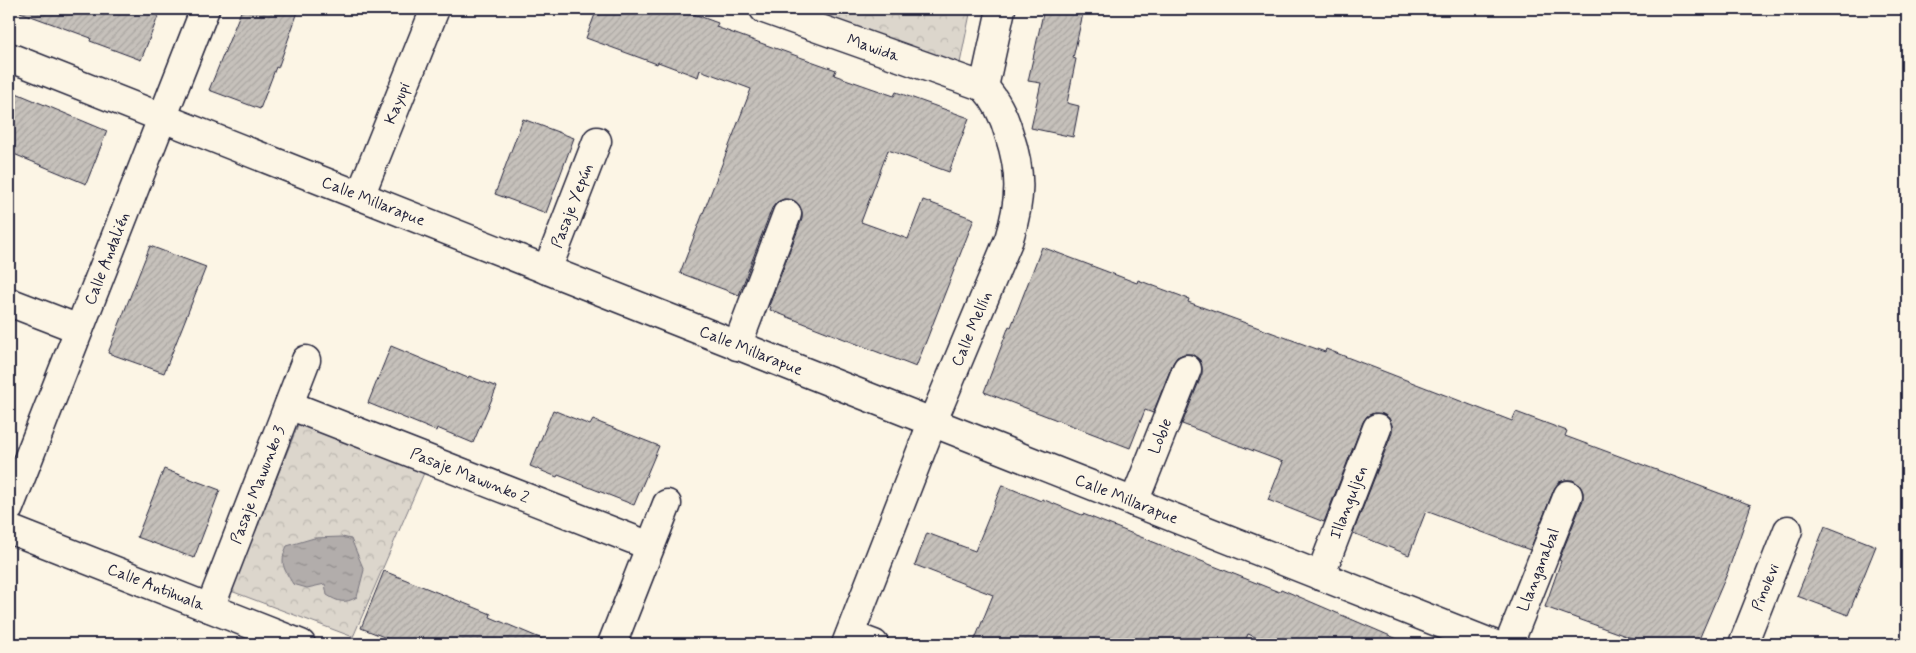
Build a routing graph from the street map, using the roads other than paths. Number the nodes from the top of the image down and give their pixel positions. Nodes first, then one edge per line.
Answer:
1 (205, 9) edge
2 (434, 9) edge
3 (764, 9) edge
4 (1001, 9) edge
5 (9, 57) edge
6 (984, 88) junction
7 (162, 118) junction
8 (598, 141) dead end
9 (360, 196) junction
10 (787, 214) dead end
11 (548, 270) junction
12 (9, 302) edge
13 (79, 329) junction
14 (737, 346) junction
15 (306, 360) dead end
16 (1187, 370) dead end
17 (289, 404) junction
18 (932, 423) junction
19 (1377, 428) dead end
20 (1568, 495) dead end
21 (1134, 502) junction
22 (667, 504) dead end
23 (9, 508) edge
24 (9, 529) edge
25 (1788, 530) dead end
26 (650, 546) junction
27 (1320, 576) junction
28 (210, 608) junction
29 (857, 641) edge
30 (302, 644) edge
31 (612, 644) edge
32 (1492, 644) edge
33 (1509, 644) edge
34 (1742, 644) edge

1 - 7 street, Calle Andalién
2 - 9 street, Kayupi
3 - 6 street, Mawida
4 - 6 street
5 - 7 street, Calle Millarapue
6 - 18 street, Calle Mellín
7 - 9 street, Calle Millarapue
7 - 13 street, Calle Andalién
8 - 11 street, Pasaje Yepún
9 - 11 street, Calle Millarapue
10 - 14 street
11 - 14 street, Calle Millarapue
12 - 13 street
13 - 23 street, Calle Andalién
14 - 18 street, Calle Millarapue
15 - 17 street, Pasaje Mawunko 3
16 - 21 street, Loble
17 - 26 street, Pasaje Mawunko 2
17 - 28 street, Pasaje Mawunko 3
18 - 21 street, Calle Millarapue
18 - 29 street, Calle Mellín
19 - 27 street, Illanguljen
20 - 33 street, Llanganabal
21 - 27 street, Calle Millarapue
22 - 26 street
24 - 28 street, Calle Antihuala
25 - 34 street, Pinolevi
26 - 31 street
27 - 32 street, Calle Millarapue
28 - 30 street, Calle Antihuala

